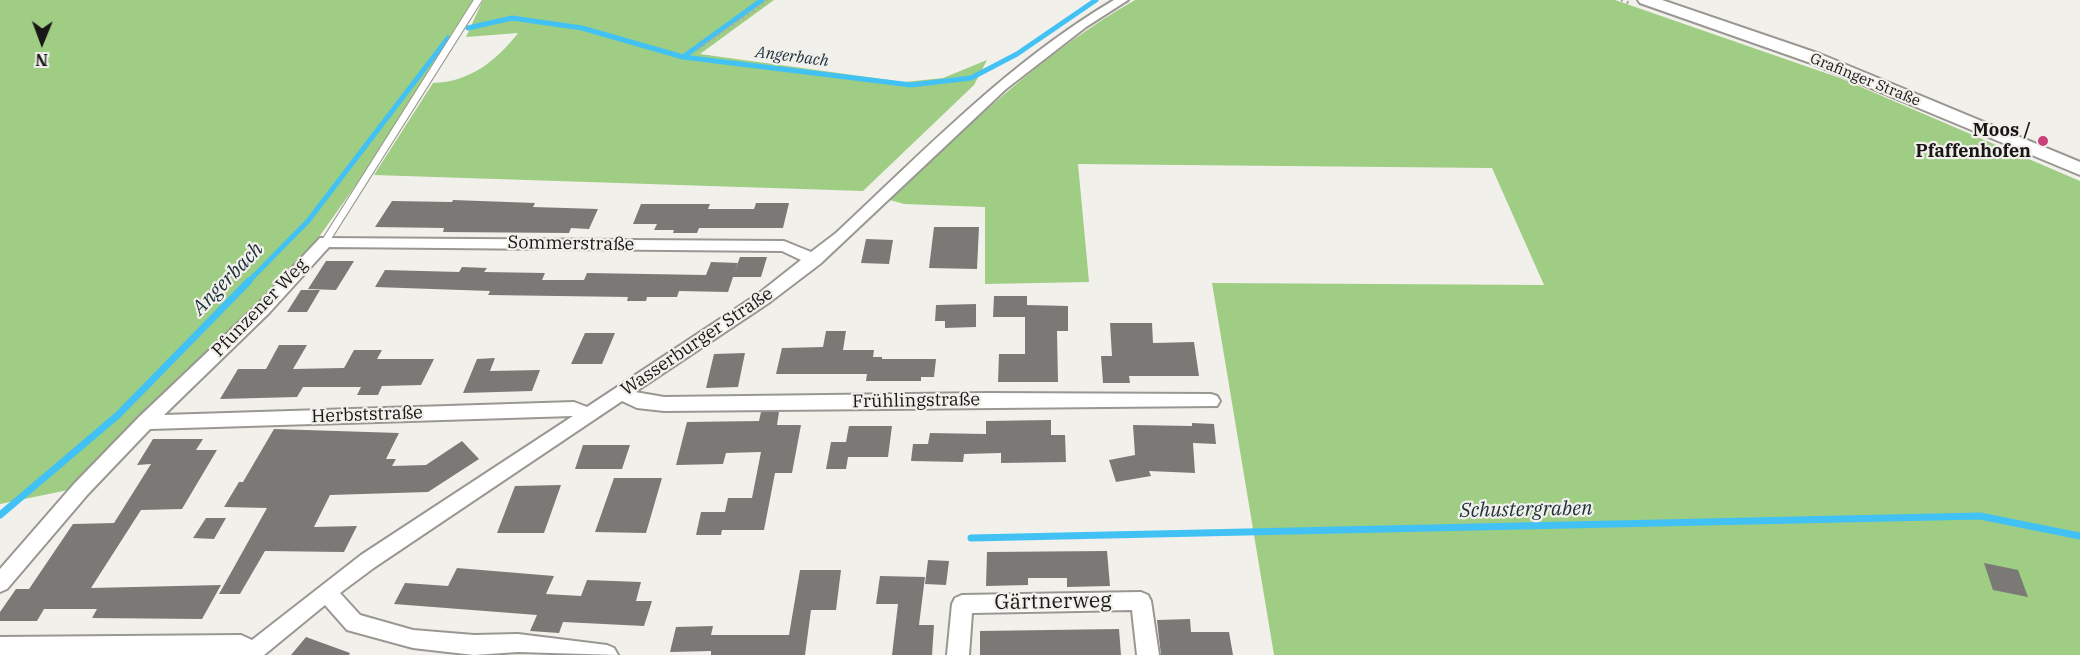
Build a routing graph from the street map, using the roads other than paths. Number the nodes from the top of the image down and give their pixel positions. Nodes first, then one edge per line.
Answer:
1 (478, 0) edge
2 (1122, 0) edge
3 (1646, 0) edge
4 (2080, 169) edge
5 (325, 242) junction
6 (814, 260) junction
7 (622, 394) junction
8 (1211, 401) dead end
9 (588, 415) junction
10 (145, 422) junction
11 (0, 583) edge
12 (326, 592) junction
13 (0, 647) edge
14 (471, 650) edge
15 (251, 653) edge
16 (607, 655) edge
17 (958, 655) edge
18 (1148, 655) edge

1 - 5 lane, Pfunzener Weg
2 - 6 street, Wasserburger Straße
3 - 4 main road, Grafinger Straße
5 - 6 street, Sommerstraße
5 - 10 street, Pfunzener Weg
6 - 7 street, Wasserburger Straße
7 - 8 street, Frühlingstraße
7 - 9 street, Wasserburger Straße
9 - 10 street, Herbststraße
9 - 12 street, Wasserburger Straße
10 - 11 street, Pfunzener Weg
12 - 14 street
12 - 15 street, Wasserburger Straße
13 - 15 street
14 - 16 street
17 - 18 street, Gärtnerweg

